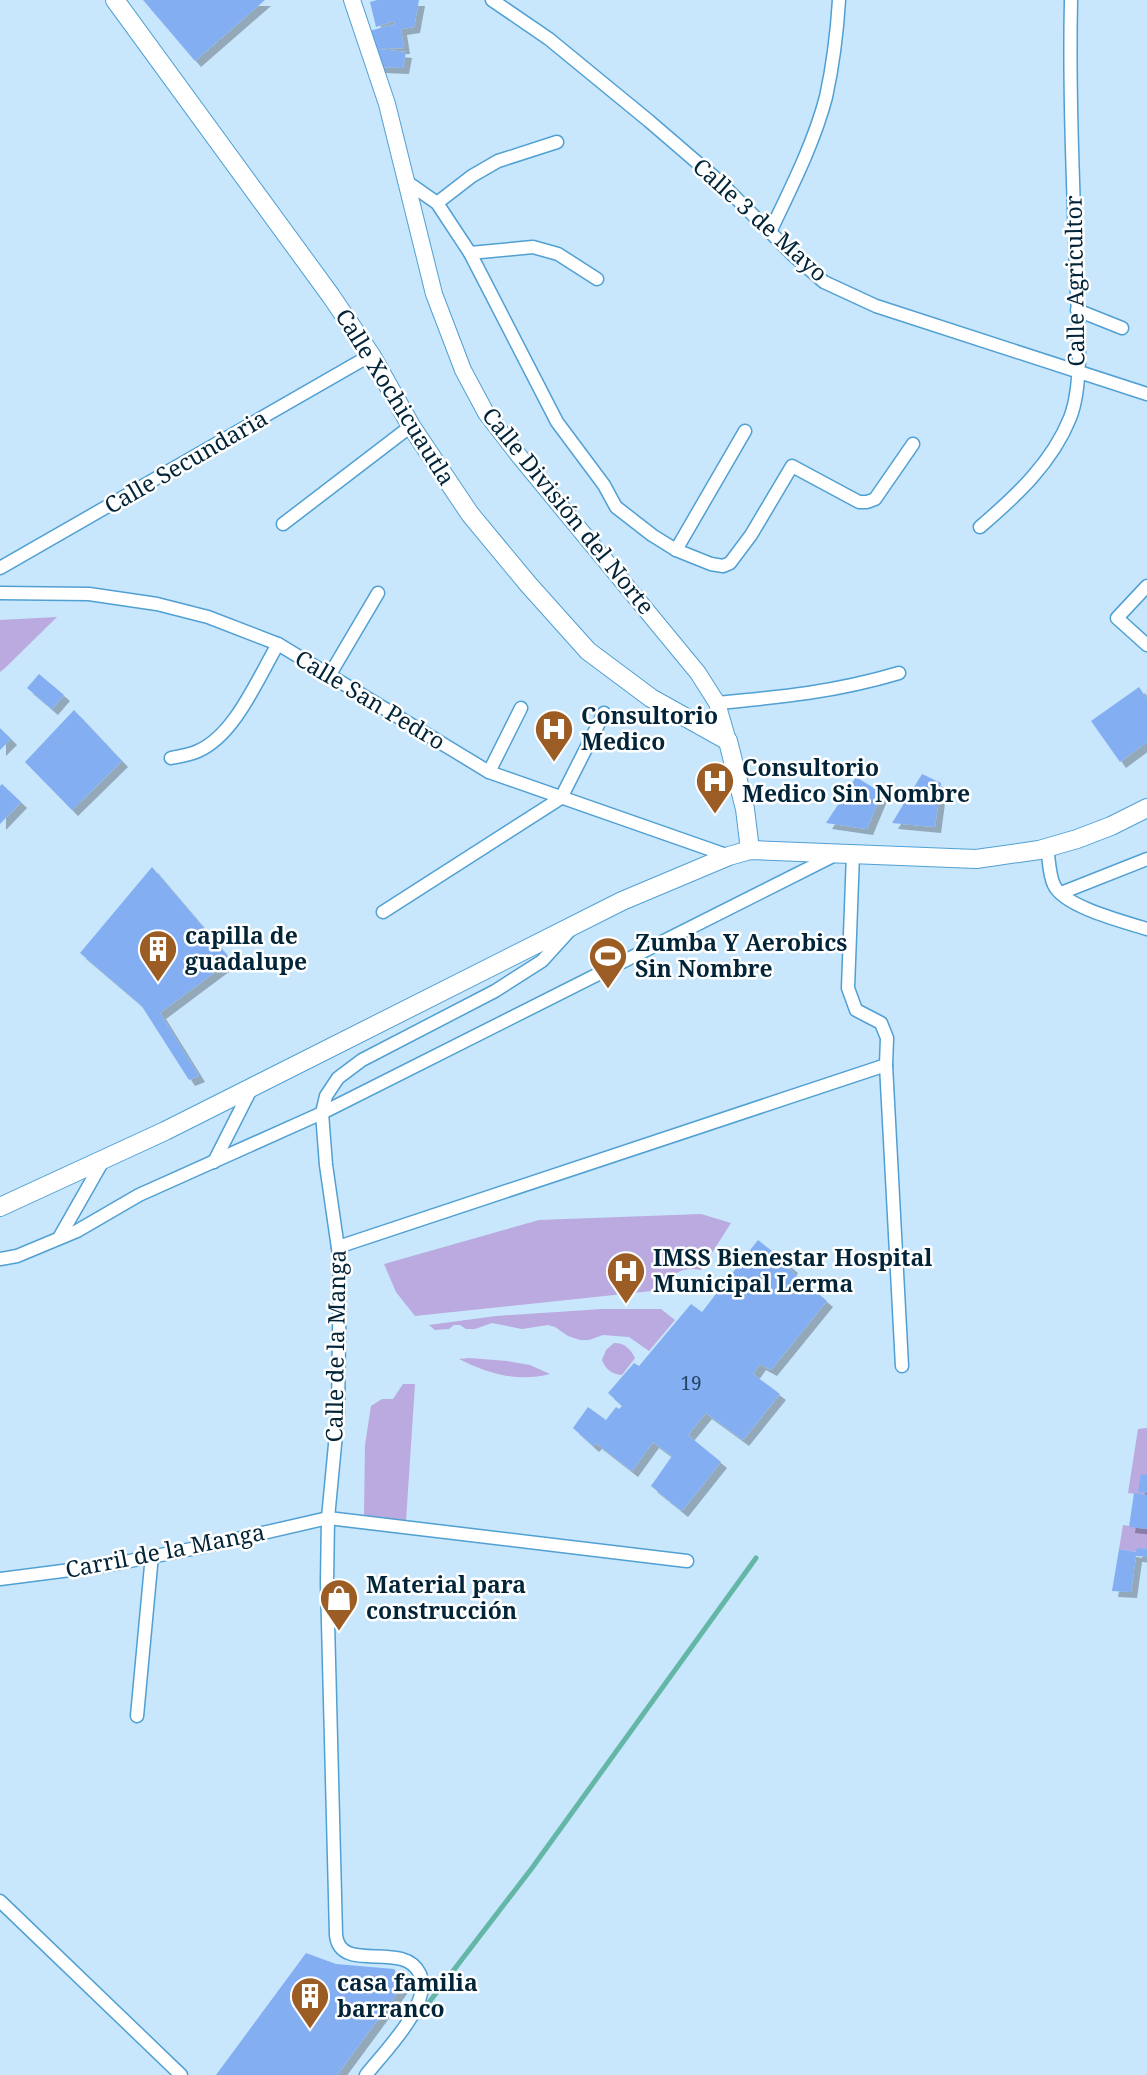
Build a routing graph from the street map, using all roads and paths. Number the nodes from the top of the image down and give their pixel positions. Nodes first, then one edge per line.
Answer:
1 (114, 0) edge
2 (352, 0) edge
3 (492, 0) edge
4 (839, 0) edge
5 (1071, 0) edge
6 (557, 142) dead end
7 (407, 182) junction
8 (437, 203) junction
9 (770, 232) junction
10 (470, 253) junction
11 (597, 279) dead end
12 (1077, 310) junction
13 (1122, 328) dead end
14 (371, 355) junction
15 (1078, 372) junction
16 (1147, 394) edge
17 (411, 426) junction
18 (745, 431) dead end
19 (913, 444) dead end
20 (284, 524) dead end
21 (980, 527) dead end
22 (676, 550) junction
23 (0, 568) edge
24 (0, 581) edge
25 (1147, 586) edge
26 (5, 593) edge
27 (378, 593) dead end
28 (278, 644) junction
29 (1147, 645) edge
30 (899, 673) dead end
31 (329, 676) junction
32 (716, 703) junction
33 (521, 708) dead end
34 (604, 713) dead end
35 (728, 741) junction
36 (171, 758) dead end
37 (489, 772) junction
38 (561, 798) junction
39 (1147, 808) edge
40 (1047, 848) junction
41 (750, 850) junction
42 (846, 853) junction
43 (729, 856) junction
44 (1147, 859) edge
45 (1060, 893) junction
46 (383, 912) dead end
47 (575, 924) junction
48 (1147, 929) edge
49 (886, 1065) junction
50 (252, 1086) junction
51 (322, 1112) junction
52 (104, 1159) junction
53 (214, 1161) junction
54 (0, 1207) edge
55 (59, 1238) junction
56 (338, 1247) junction
57 (0, 1259) edge
58 (902, 1366) dead end
59 (328, 1518) junction
60 (152, 1555) junction
61 (687, 1561) dead end
62 (0, 1579) edge
63 (137, 1716) dead end
64 (0, 1901) edge
65 (181, 2075) edge
66 (366, 2075) edge

1 - 14 main road, Calle Xochicuautla
2 - 7 street, Calle División del Norte
3 - 9 street, Calle 3 de Mayo
4 - 9 street
5 - 12 street, Calle Agricultor
6 - 8 street
7 - 8 street
7 - 32 street, Calle División del Norte
8 - 10 street
9 - 15 street, Calle 3 de Mayo
10 - 11 street
10 - 22 street
12 - 13 street
12 - 15 street, Calle Agricultor
14 - 17 main road, Calle Xochicuautla
14 - 23 street, Calle Secundaria
15 - 16 street, Calle 3 de Mayo
15 - 21 street, Calle Agricultor
17 - 20 street
17 - 35 main road, Calle Xochicuautla
18 - 22 street
19 - 22 street
24 - 26 street
25 - 29 street
26 - 28 street, Calle San Pedro
27 - 31 street
28 - 31 street, Calle San Pedro
28 - 36 street
30 - 32 street
31 - 37 street, Calle San Pedro
32 - 35 street, Calle División del Norte
33 - 37 street
34 - 38 street
35 - 41 main road, Calle División del Norte
37 - 38 street, Calle San Pedro
38 - 43 street, Calle San Pedro
38 - 46 street
39 - 40 main road
40 - 42 main road
40 - 45 street
41 - 42 main road
41 - 43 main road
42 - 49 street
42 - 51 street
43 - 47 main road
44 - 45 street
45 - 48 street
47 - 50 main road
47 - 51 street
49 - 56 street
49 - 58 street
50 - 52 main road
50 - 53 street
51 - 53 street
51 - 56 street, Calle de la Manga
52 - 54 main road
52 - 55 street
53 - 55 street
55 - 57 street
56 - 59 street, Calle de la Manga
59 - 60 street, Carril de la Manga
59 - 61 street, Carril de la Manga
59 - 66 street, Calle de la Manga
60 - 62 street, Carril de la Manga
60 - 63 street
64 - 65 street

